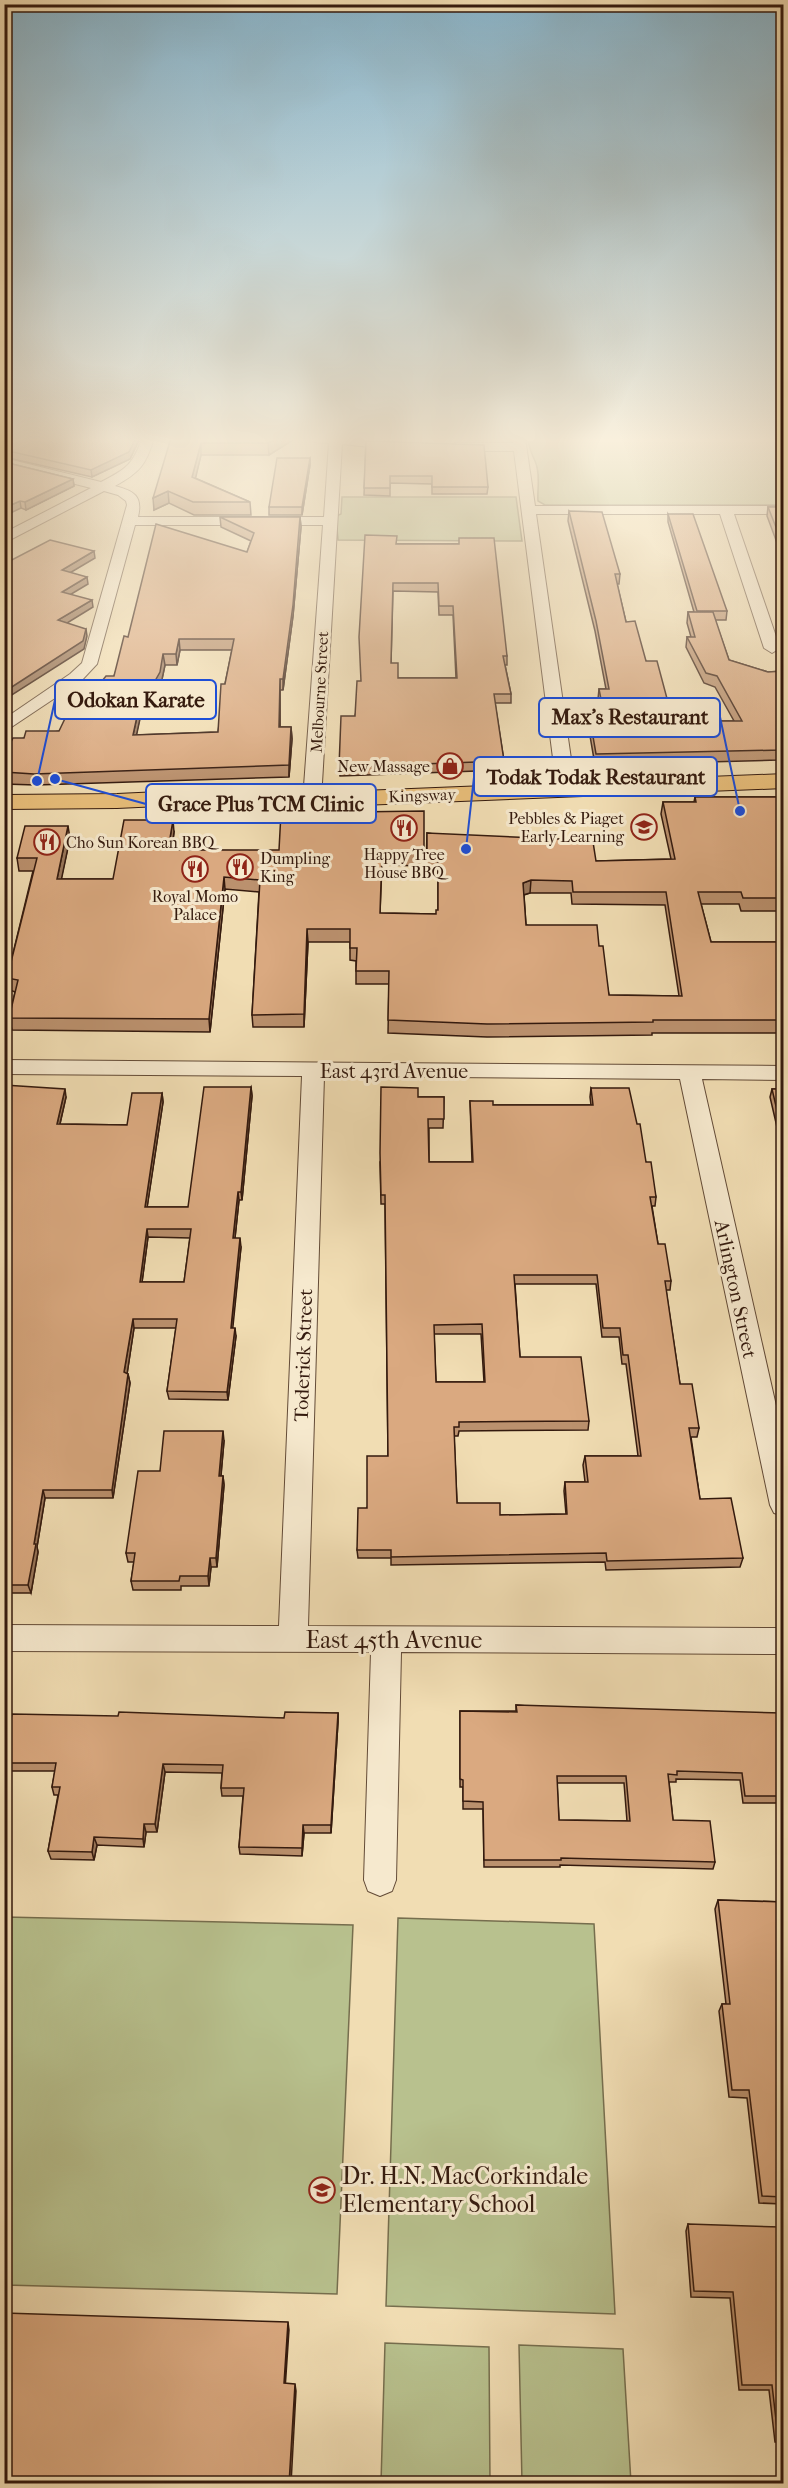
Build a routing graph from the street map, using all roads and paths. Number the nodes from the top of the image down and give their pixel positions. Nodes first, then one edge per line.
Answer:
1 (121, 554) edge
2 (328, 554) edge
3 (536, 554) edge
4 (741, 554) edge
5 (772, 648) dead end
6 (4, 727) edge
7 (783, 781) edge
8 (576, 789) junction
9 (312, 800) junction
10 (4, 802) edge
11 (4, 823) edge
12 (4, 1067) edge
13 (313, 1070) junction
14 (690, 1072) junction
15 (783, 1073) edge
16 (783, 1505) edge
17 (4, 1638) edge
18 (293, 1639) junction
19 (386, 1640) junction
20 (783, 1641) edge
21 (380, 1880) dead end

1 - 6 street
2 - 9 street, Melbourne Street
3 - 8 street
4 - 5 street
7 - 8 main road, Kingsway
8 - 9 main road, Kingsway
9 - 10 main road, Kingsway
9 - 11 main road, Kingsway
12 - 13 street, East 43rd Avenue
13 - 14 street, East 43rd Avenue
13 - 18 street, Toderick Street
14 - 15 street, East 43rd Avenue
14 - 16 street, Arlington Street
17 - 18 street, East 45th Avenue
18 - 19 street, East 45th Avenue
19 - 20 street, East 45th Avenue
19 - 21 street

